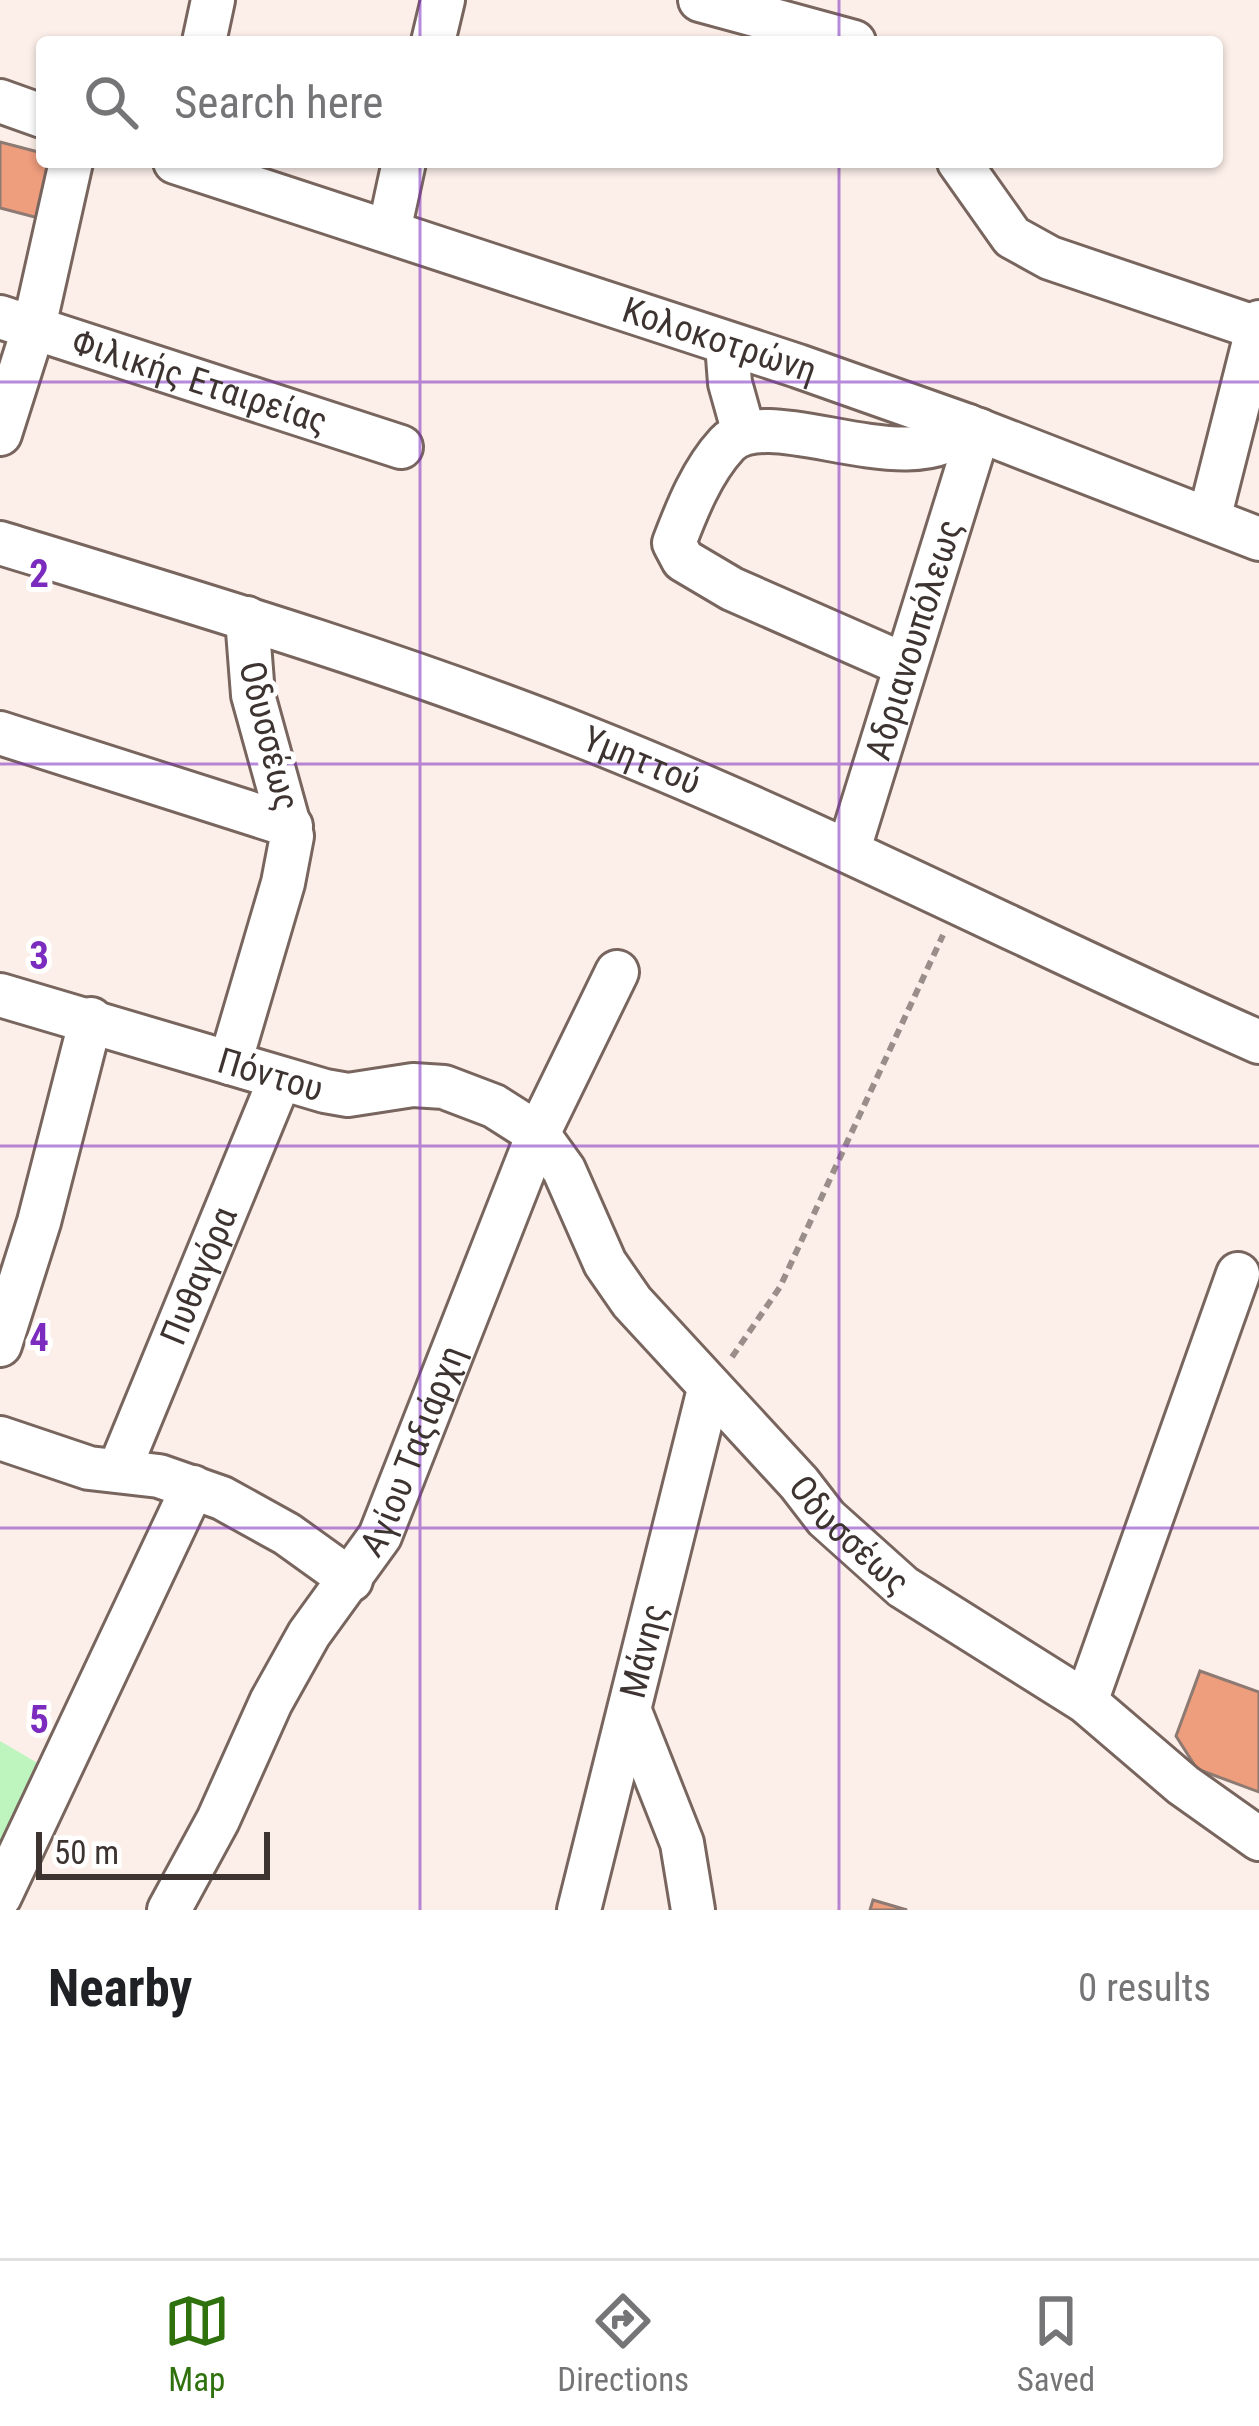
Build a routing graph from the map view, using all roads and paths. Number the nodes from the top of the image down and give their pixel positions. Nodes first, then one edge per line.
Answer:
1 (213, 0) edge
2 (443, 0) edge
3 (700, 0) edge
4 (205, 36) edge
5 (434, 36) edge
6 (832, 36) edge
7 (0, 101) edge
8 (36, 114) edge
9 (69, 168) edge
10 (195, 168) edge
11 (403, 168) edge
12 (963, 168) edge
13 (389, 231) junction
14 (17, 322) edge
15 (1256, 342) edge
16 (727, 344) junction
17 (973, 428) junction
18 (744, 433) junction
19 (0, 434) edge
20 (401, 447) dead end
21 (1209, 520) junction
22 (1259, 539) edge
23 (0, 543) edge
24 (247, 617) junction
25 (905, 665) junction
26 (0, 734) edge
27 (291, 826) junction
28 (850, 850) junction
29 (958, 902) junction
30 (617, 972) dead end
31 (0, 994) edge
32 (91, 1019) junction
33 (1259, 1042) edge
34 (230, 1063) junction
35 (280, 1079) junction
36 (538, 1134) junction
37 (1238, 1274) dead end
38 (0, 1345) edge
39 (709, 1389) junction
40 (0, 1438) edge
41 (119, 1470) junction
42 (193, 1486) junction
43 (351, 1580) junction
44 (1085, 1702) junction
45 (631, 1714) junction
46 (1259, 1839) edge
47 (0, 1896) edge
48 (169, 1910) edge
49 (579, 1910) edge
50 (693, 1910) edge

1 - 4 street
2 - 5 street
3 - 6 street
7 - 8 street
9 - 14 street
10 - 13 street, Κολοκοτρώνη
11 - 13 street
12 - 15 street
13 - 16 street, Κολοκοτρώνη
14 - 19 street
14 - 20 street, Φιλικής Εταιρείας
15 - 21 street
16 - 17 street, Κολοκοτρώνη
16 - 18 street
17 - 18 street
17 - 21 street, Κολοκοτρώνη
17 - 25 street, Αδριανουπόλεως
18 - 25 street
21 - 22 street, Κολοκοτρώνη
23 - 24 street, Υμηττού
24 - 27 street, Οδυσσέως
24 - 28 street, Υμηττού
25 - 28 street, Αδριανουπόλεως
26 - 27 street
27 - 34 street, Οδυσσέως
28 - 29 street, Υμηττού
29 - 33 street, Υμηττού
29 - 39 path
30 - 36 street, Αγίου Ταξιάρχη
31 - 32 street, Πόντου
32 - 34 street, Πόντου
32 - 38 street
34 - 35 street, Πόντου
35 - 36 street, Πόντου
35 - 41 street, Πυθαγόρα
36 - 39 street, Οδυσσέως
36 - 43 street, Αγίου Ταξιάρχη
37 - 44 street
39 - 44 street, Οδυσσέως
39 - 45 street, Μάνης
40 - 41 street
41 - 42 street
42 - 43 street
42 - 47 street
43 - 48 street, Αγίου Ταξιάρχη
44 - 46 street, Οδυσσέως
45 - 49 street, Μάνης
45 - 50 street

